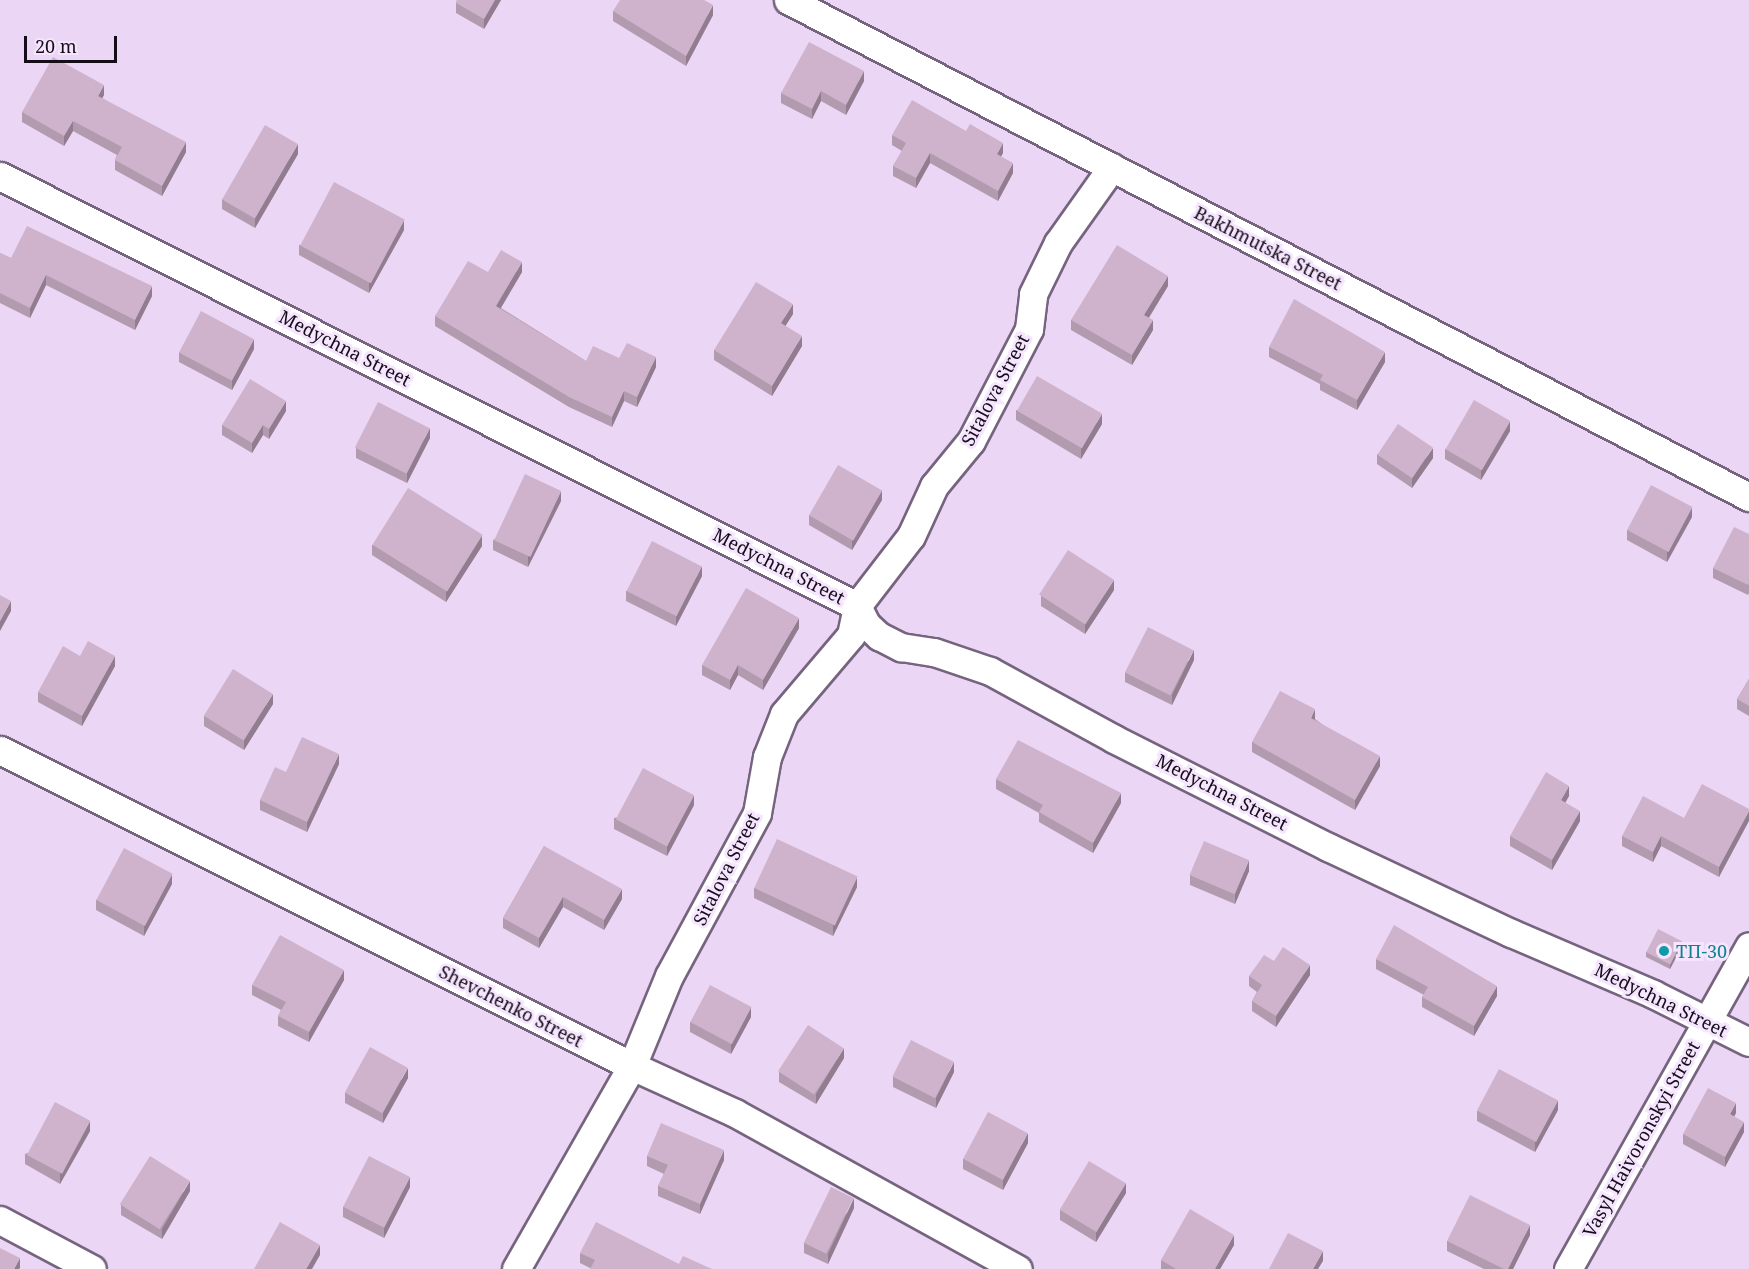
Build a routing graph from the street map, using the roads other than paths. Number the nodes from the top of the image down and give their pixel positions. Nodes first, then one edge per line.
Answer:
1 (788, 0) edge
2 (1112, 167) junction
3 (0, 176) edge
4 (1749, 496) edge
5 (857, 606) junction
6 (0, 750) edge
7 (1749, 946) edge
8 (1706, 1023) junction
9 (1749, 1042) edge
10 (632, 1066) junction
11 (0, 1220) edge
12 (93, 1269) edge
13 (516, 1269) edge
14 (1018, 1269) edge
15 (1568, 1269) edge

1 - 2 street, Bakhmutska Street
2 - 4 street, Bakhmutska Street
2 - 5 street, Sitalova Street
3 - 5 street, Medychna Street
5 - 8 street, Medychna Street
5 - 10 street, Sitalova Street
6 - 10 street, Shevchenko Street
7 - 8 street, Vasyl Haivoronskyi Street
8 - 9 street, Medychna Street
8 - 15 street, Vasyl Haivoronskyi Street
10 - 13 street, Sitalova Street
10 - 14 street, Shevchenko Street
11 - 12 street

